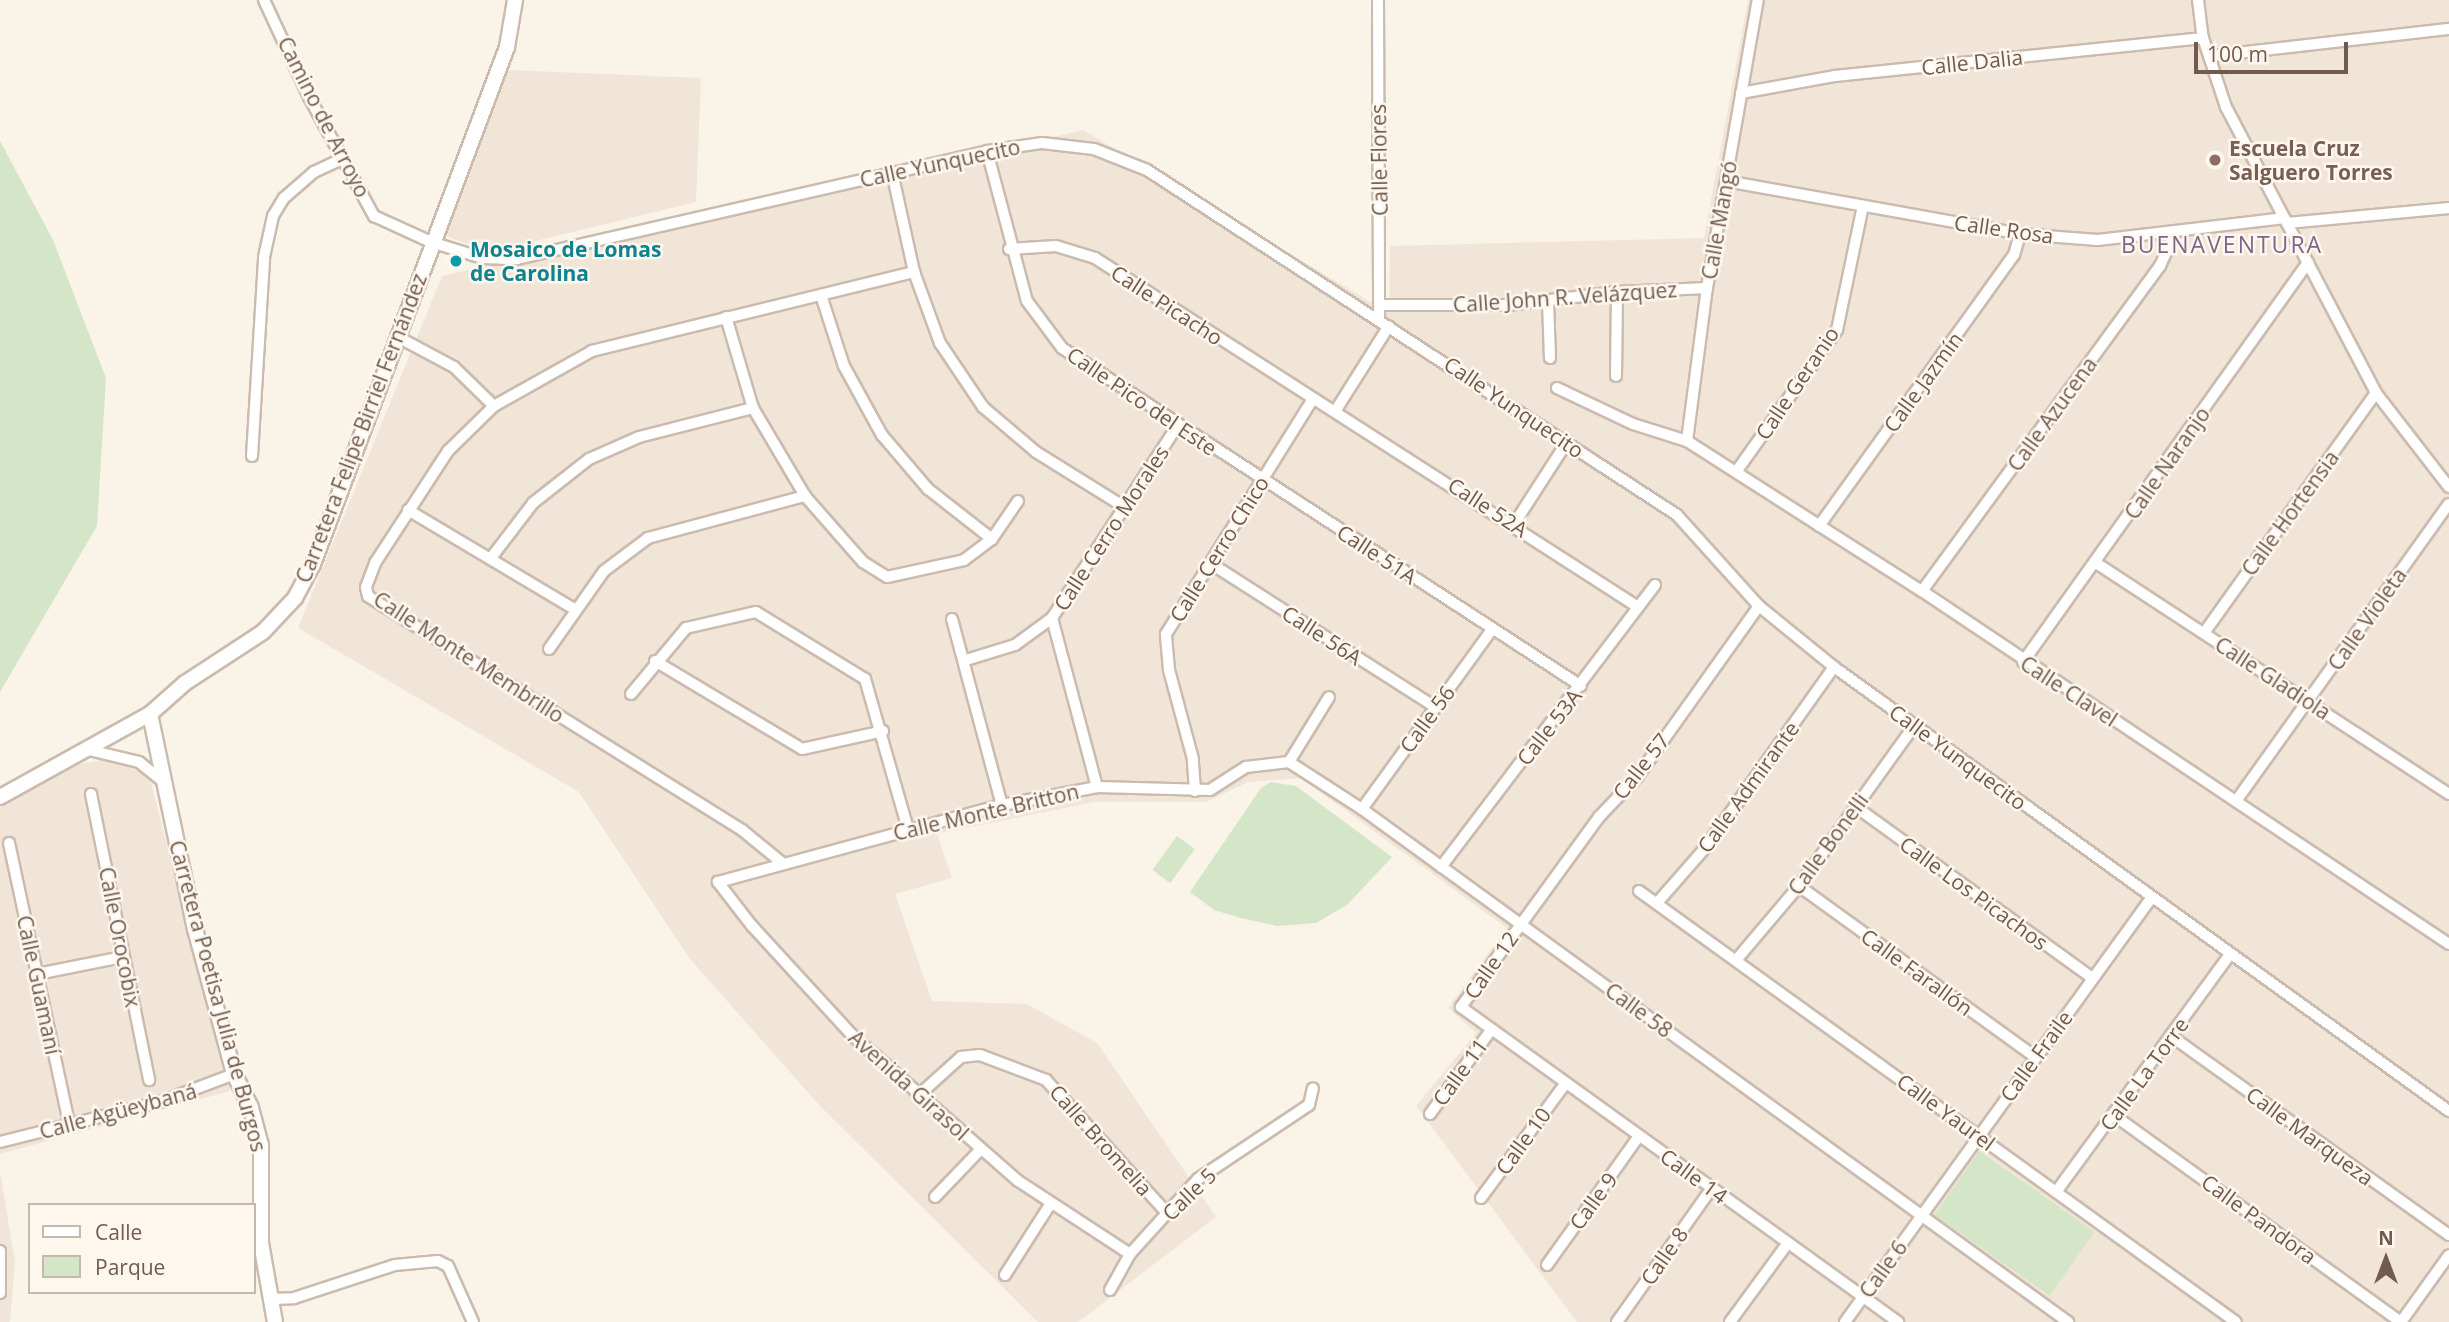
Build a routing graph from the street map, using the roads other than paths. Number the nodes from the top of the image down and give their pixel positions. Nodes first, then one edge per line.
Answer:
1 (264, 0) edge
2 (515, 0) edge
3 (1378, 0) edge
4 (1758, 0) edge
5 (2198, 0) edge
6 (2449, 29) edge
7 (2203, 38) junction
8 (2211, 56) junction
9 (1741, 93) junction
10 (987, 151) junction
11 (342, 159) junction
12 (891, 172) junction
13 (1726, 181) junction
14 (1863, 206) junction
15 (2449, 208) edge
16 (2286, 221) junction
17 (2175, 233) junction
18 (2020, 234) junction
19 (431, 242) junction
20 (1009, 249) junction
21 (2308, 262) junction
22 (914, 272) junction
23 (1707, 288) junction
24 (1617, 292) junction
25 (821, 295) junction
26 (1548, 300) junction
27 (1381, 305) junction
28 (726, 317) junction
29 (1379, 319) junction
30 (1389, 326) junction
31 (396, 336) junction
32 (1550, 358) dead end
33 (1616, 376) dead end
34 (1558, 388) dead end
35 (2376, 393) junction
36 (1312, 400) junction
37 (494, 406) junction
38 (753, 408) junction
39 (1336, 410) junction
40 (1177, 426) junction
41 (1687, 441) junction
42 (1567, 442) junction
43 (252, 456) dead end
44 (1736, 472) junction
45 (1261, 481) junction
46 (2449, 487) edge
47 (805, 496) junction
48 (1018, 501) dead end
49 (2449, 504) edge
50 (1126, 508) junction
51 (408, 510) junction
52 (1514, 524) junction
53 (1819, 526) junction
54 (992, 539) junction
55 (491, 558) junction
56 (2096, 563) junction
57 (1210, 564) junction
58 (1655, 585) dead end
59 (1922, 591) junction
60 (1759, 606) junction
61 (1638, 607) junction
62 (574, 609) junction
63 (1052, 618) junction
64 (952, 619) dead end
65 (1493, 628) junction
66 (2204, 633) junction
67 (550, 649) dead end
68 (966, 660) junction
69 (655, 661) junction
70 (2023, 662) junction
71 (1834, 667) junction
72 (1581, 686) junction
73 (631, 694) dead end
74 (1329, 697) dead end
75 (2308, 702) junction
76 (1435, 707) junction
77 (150, 714) junction
78 (1914, 726) junction
79 (883, 731) junction
80 (89, 750) junction
81 (1289, 762) junction
82 (164, 782) junction
83 (1097, 787) junction
84 (1195, 791) junction
85 (91, 794) dead end
86 (2449, 794) edge
87 (0, 797) edge
88 (2236, 802) junction
89 (1002, 805) junction
90 (1856, 807) junction
91 (1362, 809) junction
92 (908, 829) junction
93 (9, 843) dead end
94 (781, 862) junction
95 (1440, 867) junction
96 (718, 882) joint
97 (1798, 886) junction
98 (1639, 891) dead end
99 (2151, 897) junction
100 (1657, 903) junction
101 (1520, 924) junction
102 (2449, 943) edge
103 (2230, 954) junction
104 (123, 957) junction
105 (1737, 959) junction
106 (37, 974) junction
107 (2092, 978) junction
108 (1461, 1007) joint
109 (1491, 1030) junction
110 (2171, 1036) junction
111 (2035, 1057) junction
112 (234, 1074) junction
113 (149, 1080) dead end
114 (1565, 1084) junction
115 (1313, 1088) dead end
116 (920, 1094) junction
117 (2449, 1111) edge
118 (1430, 1114) dead end
119 (2115, 1116) junction
120 (69, 1127) junction
121 (1639, 1136) junction
122 (1978, 1136) junction
123 (0, 1142) edge
124 (981, 1149) junction
125 (1712, 1189) junction
126 (2056, 1192) junction
127 (935, 1197) dead end
128 (1481, 1198) dead end
129 (1051, 1203) junction
130 (1167, 1213) junction
131 (1921, 1215) junction
132 (2449, 1235) edge
133 (1787, 1244) junction
134 (0, 1251) edge
135 (1130, 1254) junction
136 (2449, 1255) edge
137 (1547, 1265) dead end
138 (1005, 1275) dead end
139 (1110, 1290) dead end
140 (0, 1293) edge
141 (1863, 1297) junction
142 (271, 1298) junction
143 (275, 1322) edge
144 (473, 1322) edge
145 (1617, 1322) edge
146 (1730, 1322) edge
147 (1845, 1322) edge
148 (1898, 1322) edge
149 (2068, 1322) edge
150 (2236, 1322) edge
151 (2401, 1322) edge

1 - 11 street, Camino de Arroyo
2 - 19 street, Carretera Felipe Birriel Fernández
3 - 27 street, Calle Flores
4 - 9 street, Calle Mangó
5 - 7 street
6 - 8 street
7 - 8 street
7 - 9 street, Calle Dalia
8 - 16 street
9 - 13 street, Calle Mangó
10 - 12 street, Calle Yunquecito
10 - 20 street, Calle Pico del Este
10 - 29 street, Calle Yunquecito
11 - 19 street, Camino de Arroyo
11 - 43 street
12 - 19 street, Calle Yunquecito
12 - 22 street
13 - 14 street, Calle Rosa
13 - 23 street, Calle Mangó
14 - 18 street, Calle Rosa
14 - 44 street, Calle Geranio
15 - 16 street, Calle Rosa
16 - 17 street, Calle Rosa
16 - 21 street
17 - 18 street, Calle Rosa
17 - 59 street, Calle Azucena
18 - 53 street, Calle Jazmín
19 - 31 street, Carretera Felipe Birriel Fernández
20 - 36 street, Calle Picacho
20 - 40 street, Calle Pico del Este
21 - 35 street
21 - 56 street, Calle Naranjo
22 - 25 street, Calle Monte Membrillo
22 - 50 street
23 - 24 street, Calle John R. Velázquez
23 - 41 street, Calle Mangó
24 - 26 street, Calle John R. Velázquez
24 - 33 street
25 - 28 street, Calle Monte Membrillo
25 - 54 street
26 - 27 street, Calle John R. Velázquez
26 - 32 street
27 - 29 street, Calle Flores
28 - 37 street, Calle Monte Membrillo
28 - 38 street
29 - 30 street, Calle Yunquecito
30 - 39 street
30 - 42 street, Calle Yunquecito
31 - 37 street
31 - 77 street, Carretera Felipe Birriel Fernández
34 - 41 street, Calle Clavel
35 - 46 street
35 - 66 street, Calle Hortensia
36 - 39 street, Calle Picacho
36 - 45 street, Calle Cerro Chico
37 - 51 street, Calle Monte Membrillo
38 - 47 street
38 - 55 street
39 - 52 street, Calle 52A
40 - 45 street, Calle Pico del Este
40 - 50 street, Calle Cerro Morales
41 - 44 street, Calle Clavel
42 - 52 street
42 - 60 street, Calle Yunquecito
44 - 53 street, Calle Clavel
45 - 57 street, Calle Cerro Chico
45 - 65 street, Calle 51A
47 - 54 street
47 - 62 street
48 - 54 street
49 - 75 street, Calle Violeta
50 - 63 street, Calle Cerro Morales
51 - 55 street
51 - 94 street, Calle Monte Membrillo
52 - 61 street, Calle 52A
53 - 59 street, Calle Clavel
55 - 62 street
56 - 66 street, Calle Gladiola
56 - 70 street, Calle Naranjo
57 - 76 street, Calle 56A
57 - 84 street, Calle Cerro Chico
58 - 61 street, Calle 53A
59 - 70 street, Calle Clavel
60 - 71 street, Calle Yunquecito
60 - 101 street, Calle 57
61 - 72 street, Calle 53A
62 - 67 street
63 - 68 street, Calle Cerro Morales
63 - 83 street
64 - 68 street
65 - 72 street, Calle 51A
65 - 76 street, Calle 56
66 - 75 street, Calle Gladiola
68 - 89 street
69 - 73 street
69 - 79 street
69 - 79 street
70 - 88 street, Calle Clavel
71 - 78 street, Calle Yunquecito
71 - 100 street, Calle Admirante
72 - 95 street, Calle 53A
74 - 81 street
75 - 86 street, Calle Gladiola
75 - 88 street, Calle Violeta
76 - 91 street, Calle 56
77 - 80 street, Carretera Felipe Birriel Fernández
77 - 82 street, Carretera Poetisa Julia de Burgos
78 - 90 street, Calle Bonelli
78 - 99 street, Calle Yunquecito
79 - 92 street
80 - 82 street
80 - 87 street, Carretera Felipe Birriel Fernández
81 - 84 street
81 - 91 street, Calle 58
82 - 112 street, Carretera Poetisa Julia de Burgos
83 - 84 street, Calle Monte Britton
83 - 89 street, Calle Monte Britton
85 - 104 street, Calle Orocobix
88 - 102 street, Calle Clavel
89 - 92 street, Calle Monte Britton
90 - 97 street, Calle Bonelli
90 - 107 street, Calle Los Picachos
91 - 95 street, Calle 58
92 - 94 street, Calle Monte Britton
93 - 106 street, Calle Guamaní
94 - 96 street, Calle Monte Britton
95 - 101 street, Calle 58
96 - 116 street, Avenida Girasol
97 - 105 street, Calle Bonelli
97 - 111 street, Calle Farallón
98 - 100 street, Calle Yaurel
99 - 103 street, Calle Yunquecito
99 - 107 street, Calle Fraile
100 - 105 street, Calle Yaurel
101 - 108 street, Calle 12
101 - 131 street, Calle 58
103 - 110 street, Calle La Torre
103 - 117 street, Calle Yunquecito
104 - 106 street
104 - 113 street, Calle Orocobix
105 - 122 street, Calle Yaurel
106 - 120 street, Calle Guamaní
107 - 111 street, Calle Fraile
108 - 109 street, Calle 14
109 - 114 street, Calle 14
109 - 118 street, Calle 11
110 - 119 street, Calle La Torre
110 - 132 street, Calle Marqueza
111 - 122 street, Calle Fraile
112 - 120 street, Calle Agüeybaná
112 - 142 street, Carretera Poetisa Julia de Burgos
114 - 121 street, Calle 14
114 - 128 street, Calle 10
115 - 130 street, Calle 5
116 - 124 street, Avenida Girasol
116 - 130 street, Calle Bromelia
119 - 126 street, Calle La Torre
119 - 151 street, Calle Pandora
120 - 123 street, Calle Agüeybaná
121 - 125 street, Calle 14
121 - 137 street, Calle 9
122 - 126 street, Calle Yaurel
122 - 131 street, Calle Fraile
124 - 127 street
124 - 129 street, Avenida Girasol
125 - 133 street, Calle 14
125 - 145 street, Calle 8
126 - 150 street, Calle Yaurel
129 - 135 street, Avenida Girasol
129 - 138 street
130 - 135 street, Calle 5
131 - 141 street, Calle 6
131 - 149 street, Calle 58
133 - 141 street, Calle 14
133 - 146 street
134 - 140 street
135 - 139 street, Calle 5
136 - 151 street
141 - 147 street, Calle 6
141 - 148 street, Calle 14
142 - 143 street, Carretera Poetisa Julia de Burgos
142 - 144 street

